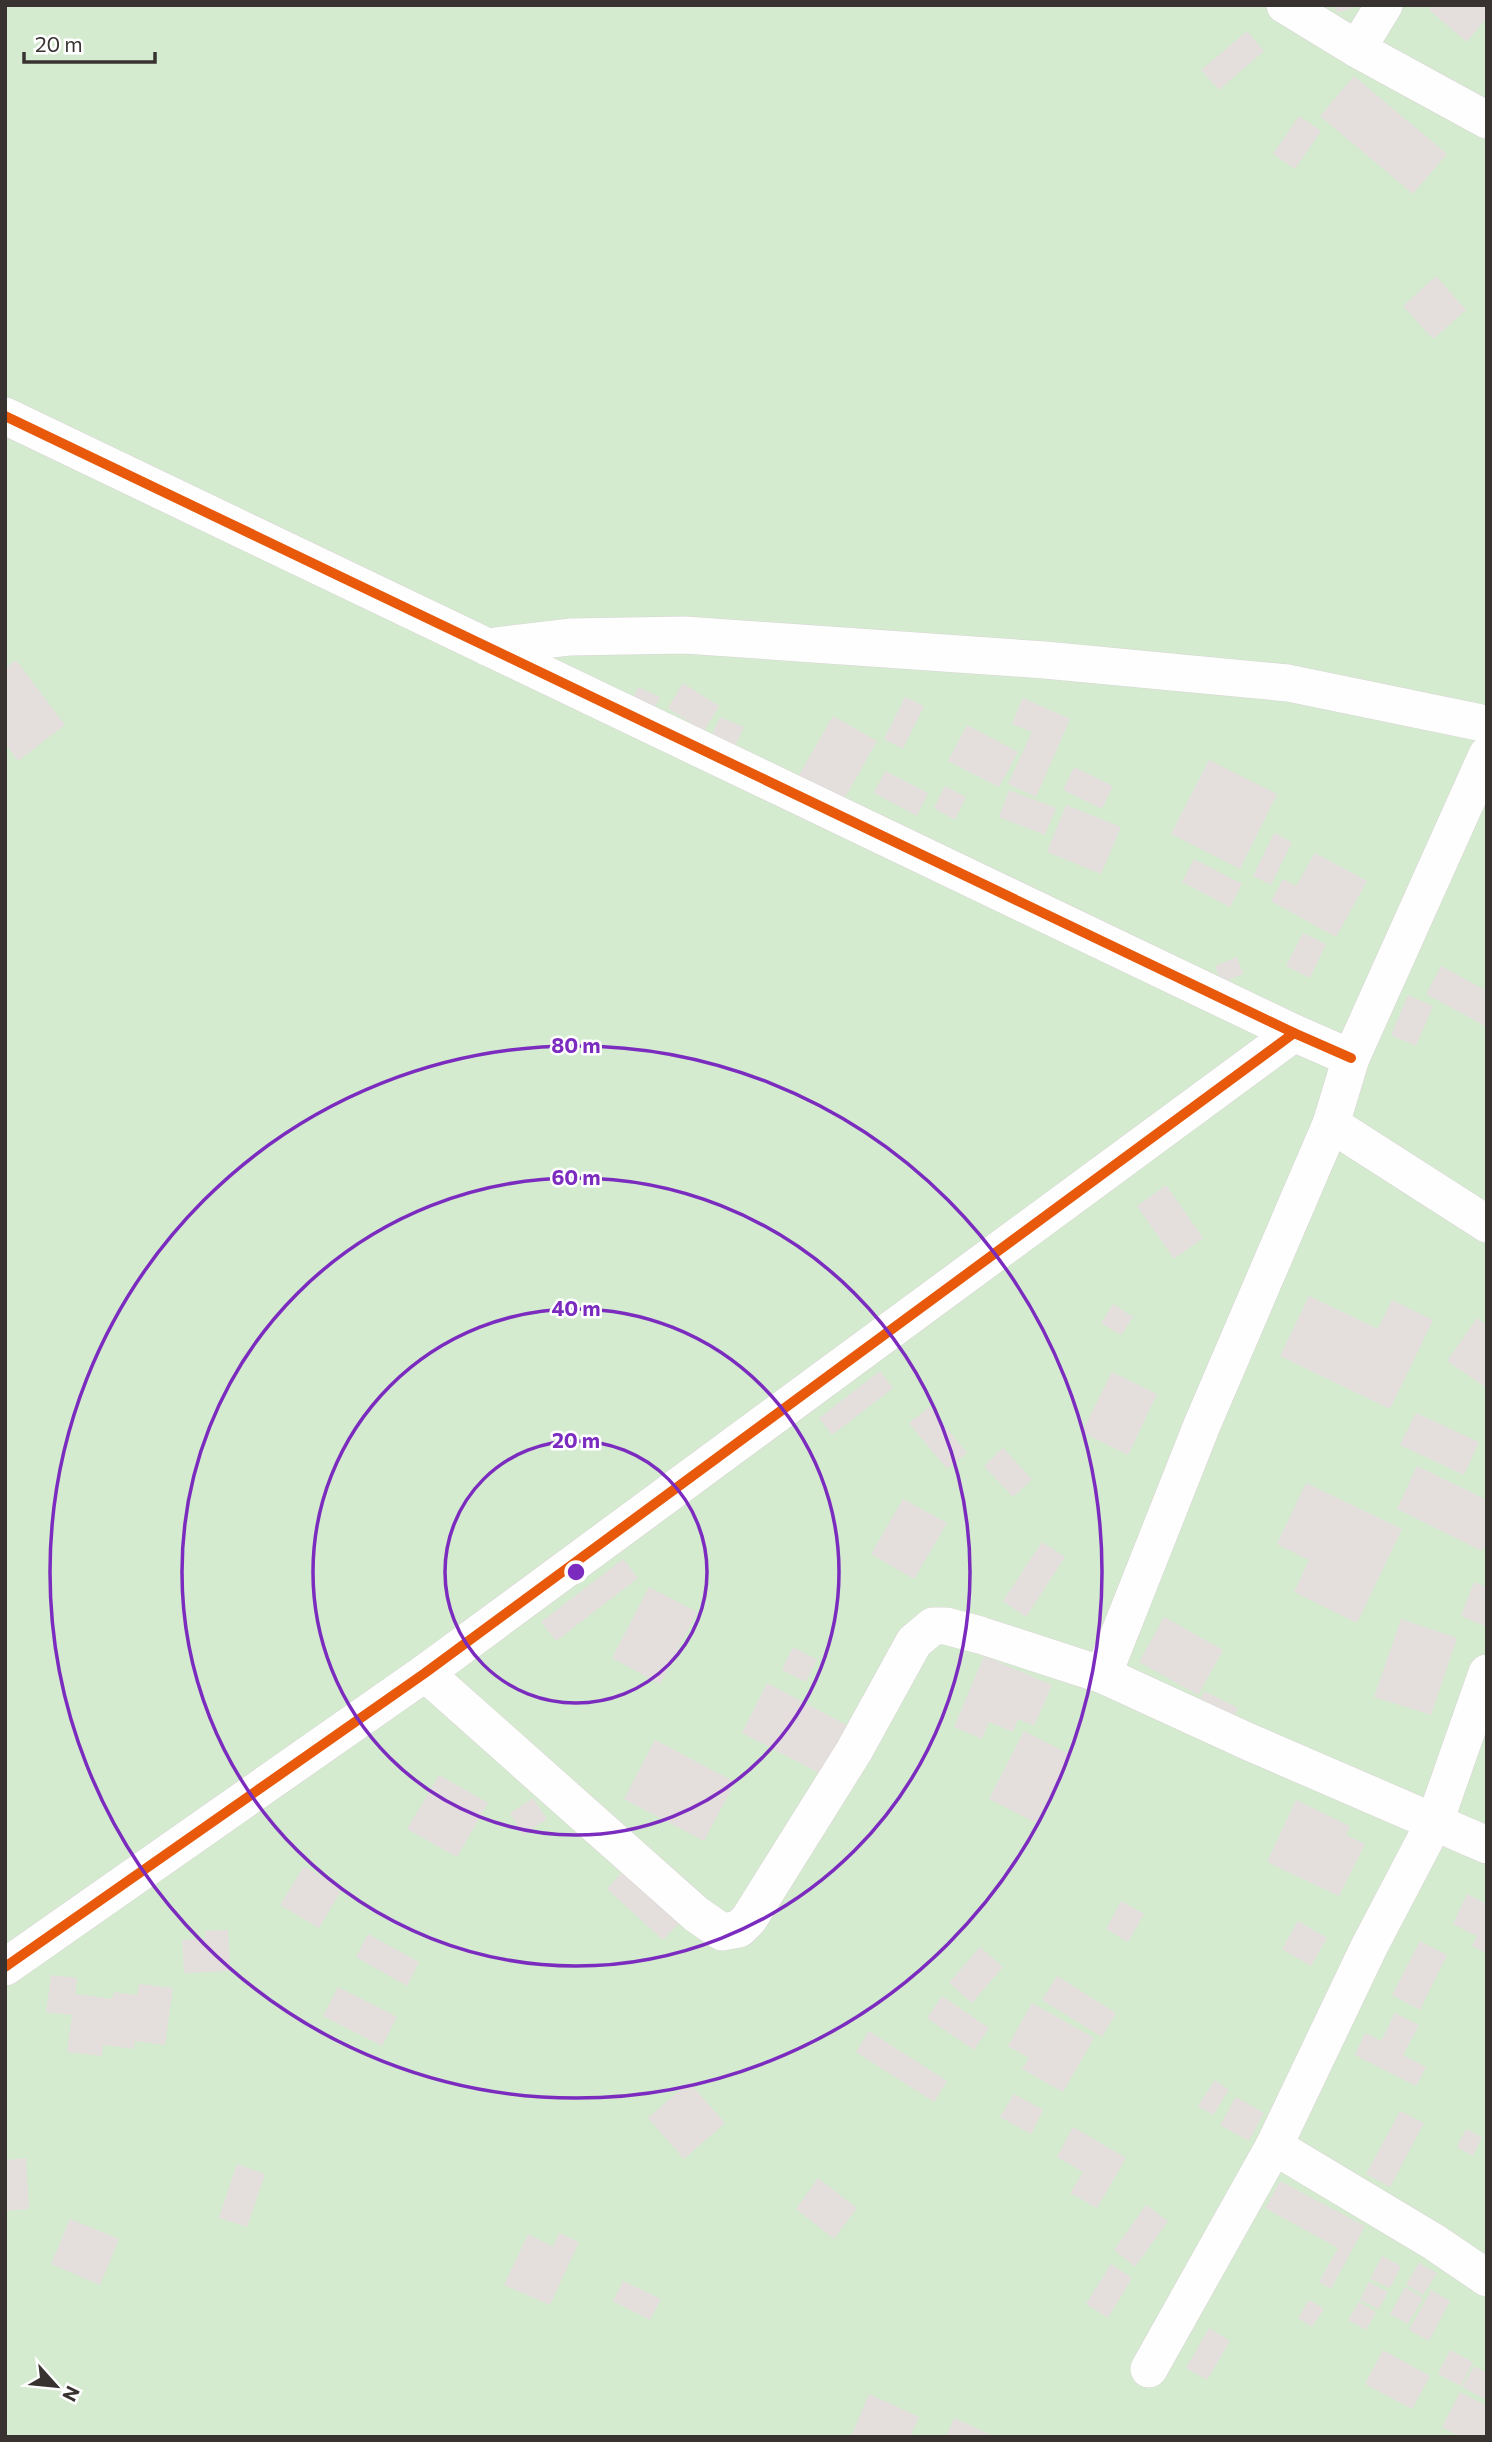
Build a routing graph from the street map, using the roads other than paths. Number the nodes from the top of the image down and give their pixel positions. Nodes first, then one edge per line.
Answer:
1 (1285, 5) edge
2 (1384, 5) edge
3 (1357, 50) junction
4 (1487, 120) edge
5 (5, 416) edge
6 (487, 647) junction
7 (1487, 724) edge
8 (1487, 755) edge
9 (1294, 1033) junction
10 (1351, 1058) junction
11 (1331, 1124) junction
12 (1487, 1224) edge
13 (425, 1673) junction
14 (1487, 1673) edge
15 (1103, 1675) junction
16 (1435, 1821) junction
17 (1487, 1845) edge
18 (5, 1967) edge
19 (1274, 2146) junction
20 (1487, 2278) edge
21 (1149, 2369) dead end

1 - 3 street
2 - 3 street
3 - 4 street
5 - 6 street
6 - 7 street
6 - 9 street
8 - 10 street
9 - 10 street
9 - 13 street
10 - 11 street
11 - 12 street
11 - 15 street
13 - 15 street
13 - 18 street
14 - 16 street
15 - 16 street
16 - 17 street
16 - 19 street
19 - 20 street
19 - 21 street

